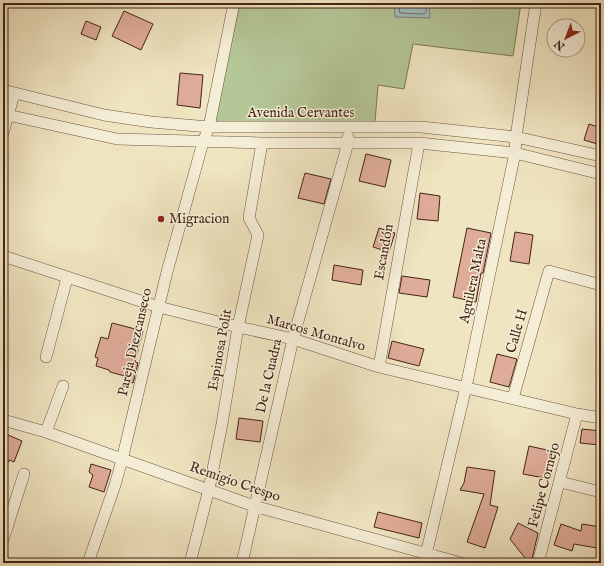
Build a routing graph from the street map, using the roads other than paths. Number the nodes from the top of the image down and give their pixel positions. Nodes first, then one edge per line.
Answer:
1 (234, 3) edge
2 (536, 3) edge
3 (3, 90) edge
4 (14, 94) junction
5 (6, 115) edge
6 (209, 127) junction
7 (349, 128) junction
8 (3, 133) edge
9 (516, 137) junction
10 (202, 142) junction
11 (262, 143) junction
12 (348, 143) junction
13 (419, 143) junction
14 (515, 153) junction
15 (601, 156) edge
16 (601, 174) edge
17 (3, 256) edge
18 (67, 278) junction
19 (601, 285) edge
20 (159, 307) junction
21 (238, 327) junction
22 (293, 339) junction
23 (46, 357) dead end
24 (379, 367) junction
25 (63, 386) dead end
26 (466, 387) junction
27 (513, 398) junction
28 (577, 414) junction
29 (601, 418) edge
30 (3, 420) edge
31 (46, 432) junction
32 (122, 460) junction
33 (24, 474) dead end
34 (560, 482) junction
35 (209, 489) junction
36 (601, 492) edge
37 (254, 506) junction
38 (3, 540) edge
39 (425, 558) edge
40 (88, 563) edge
41 (190, 563) edge
42 (242, 563) edge
43 (461, 563) edge
44 (538, 563) edge

1 - 6 street, Pareja Diezcanseco
2 - 9 street, Aguilera Malta
3 - 4 street, Avenida Cervantes
4 - 5 street
4 - 6 street, Avenida Cervantes
5 - 8 street
5 - 10 street
6 - 7 street, Avenida Cervantes
6 - 10 street, Pareja Diezcanseco
7 - 9 street, Avenida Cervantes
7 - 12 street, De la Cuadra
9 - 14 street, Aguilera Malta
9 - 15 street, Avenida Cervantes
10 - 11 street
10 - 20 street, Pareja Diezcanseco
11 - 12 street
11 - 21 street, Espinosa Polit
12 - 13 street
12 - 22 street, De la Cuadra
13 - 14 street
13 - 24 street, Escandón
14 - 16 street
14 - 26 street, Aguilera Malta
17 - 18 street, Marcos Montalvo
18 - 20 street, Marcos Montalvo
18 - 23 street
19 - 27 street, Calle H
20 - 21 street, Marcos Montalvo
20 - 32 street, Pareja Diezcanseco
21 - 22 street, Marcos Montalvo
21 - 35 street, Espinosa Polit
22 - 24 street, Marcos Montalvo
22 - 37 street, De la Cuadra
24 - 26 street, Marcos Montalvo
25 - 31 street
26 - 27 street, Marcos Montalvo
26 - 39 street, Aguilera Malta
27 - 28 street, Marcos Montalvo
28 - 29 street, Marcos Montalvo
28 - 34 street, Felipe Cornejo
30 - 31 street, Remigio Crespo
31 - 32 street, Remigio Crespo
32 - 35 street, Remigio Crespo
32 - 40 street, Pareja Diezcanseco
33 - 38 street
34 - 36 street
34 - 44 street, Felipe Cornejo
35 - 37 street, Remigio Crespo
35 - 41 street, Espinosa Polit
37 - 39 street, Remigio Crespo
37 - 42 street, De la Cuadra
39 - 43 street, Remigio Crespo

